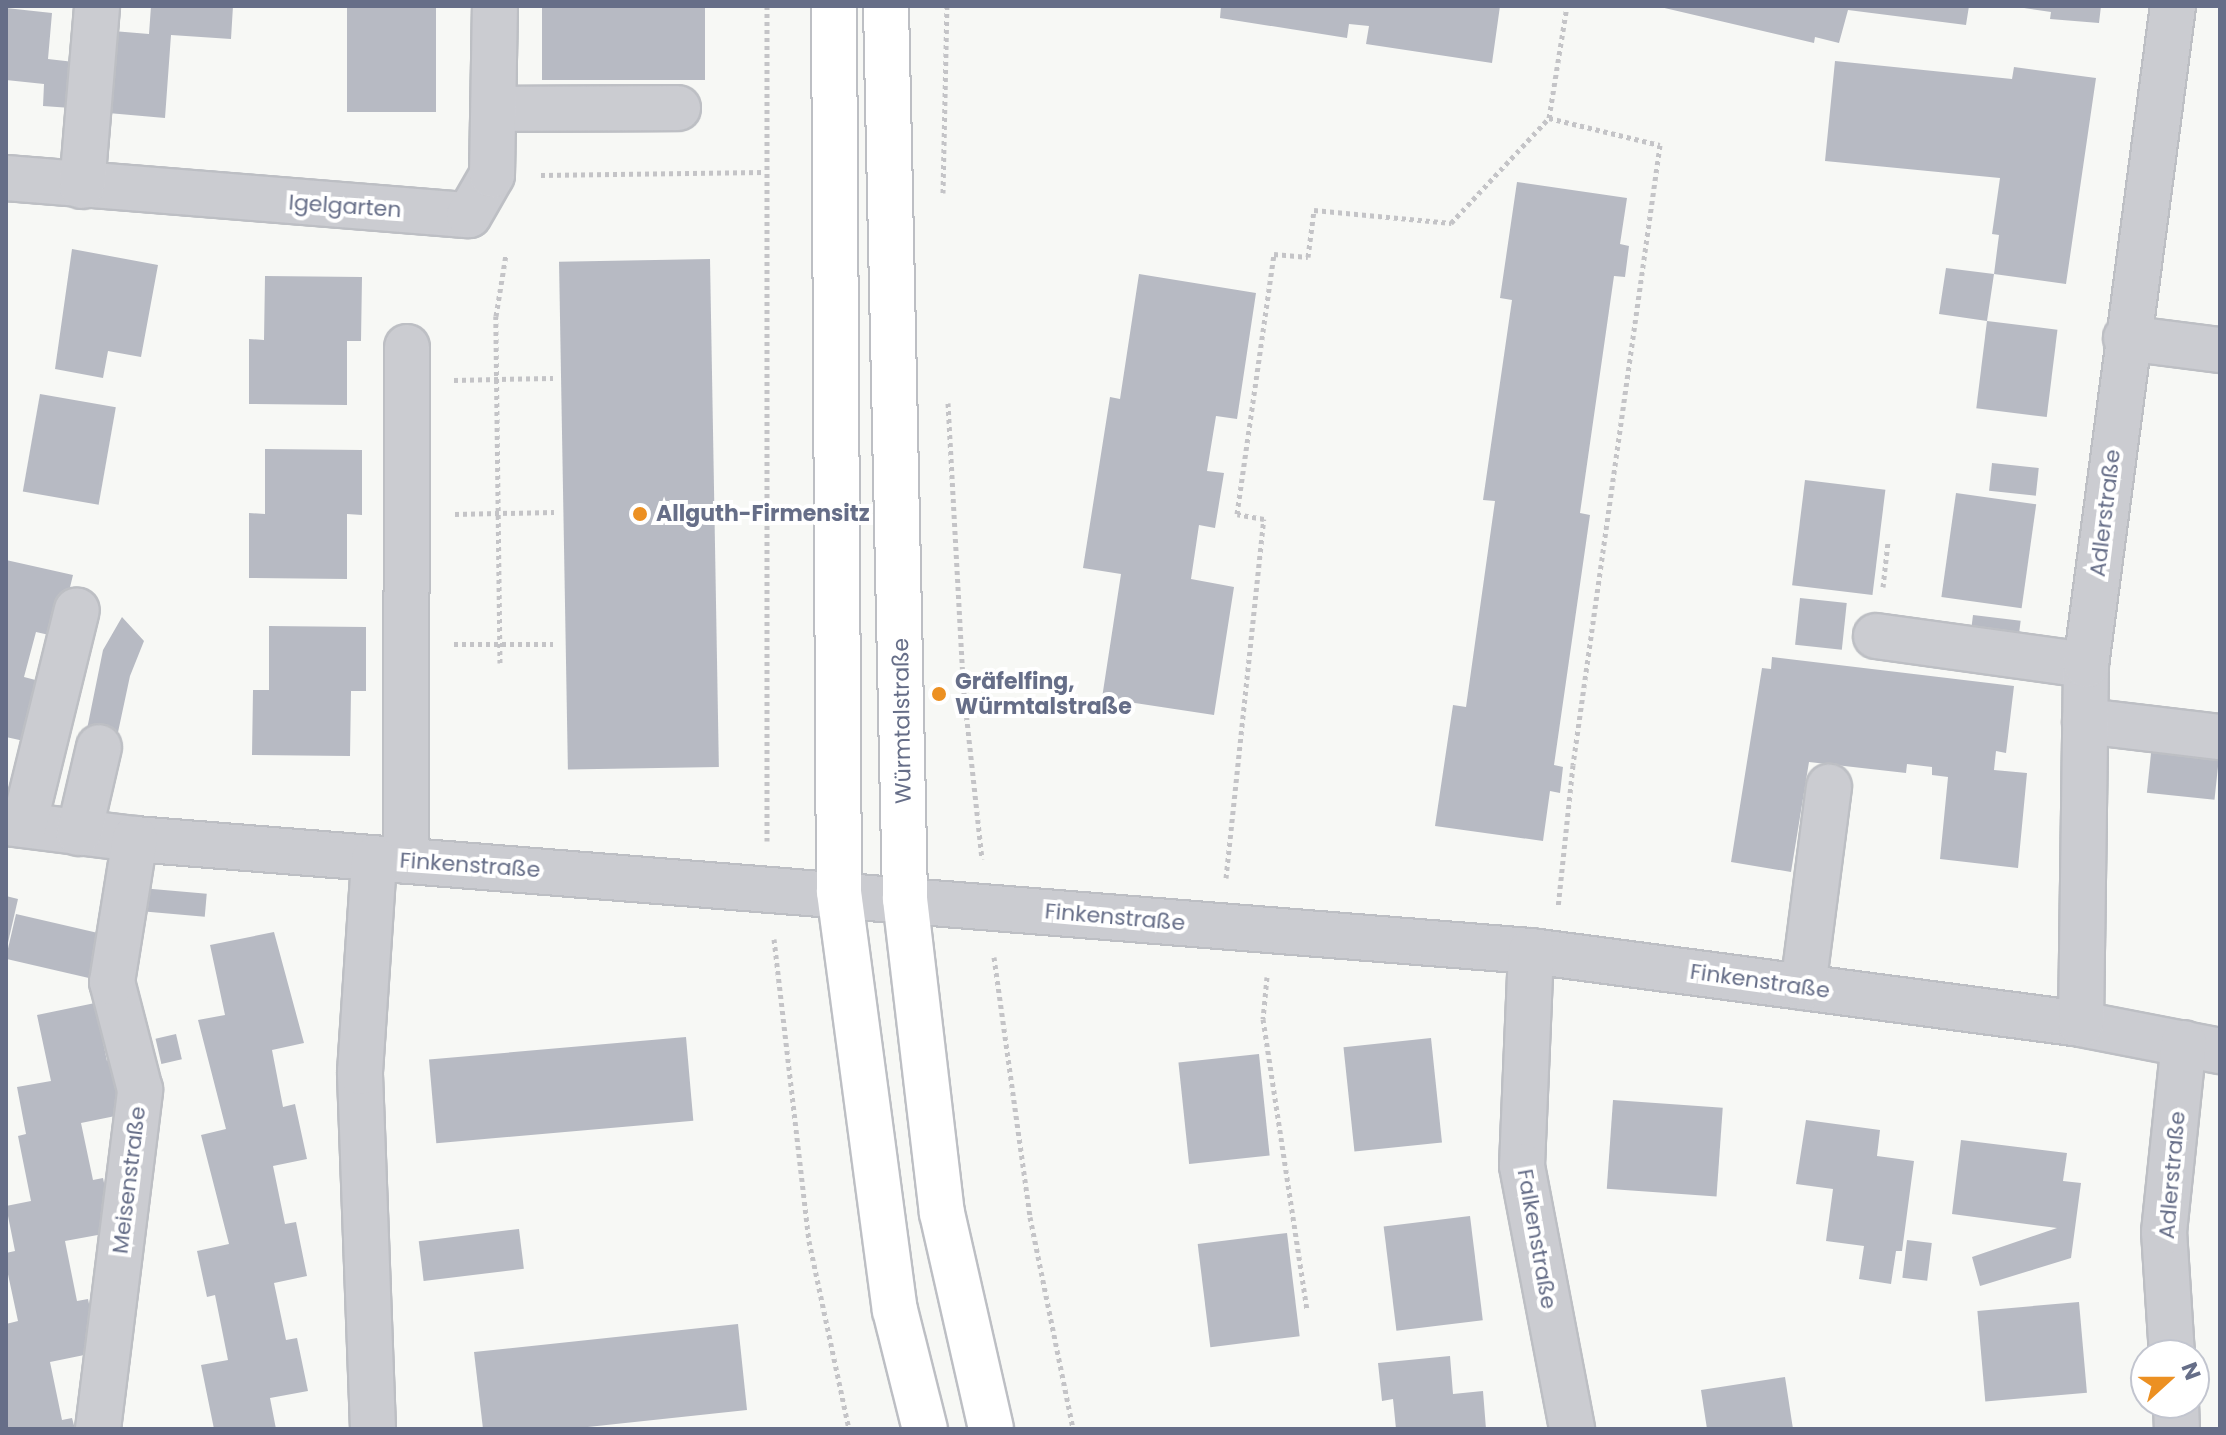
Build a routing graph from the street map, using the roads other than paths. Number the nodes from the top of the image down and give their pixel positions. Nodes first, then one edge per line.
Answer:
1 (97, 6) edge
2 (495, 6) edge
3 (834, 6) edge
4 (886, 6) edge
5 (2173, 6) edge
6 (678, 108) dead end
7 (494, 109) junction
8 (6, 178) edge
9 (82, 186) junction
10 (2126, 338) junction
11 (407, 347) dead end
12 (2220, 350) edge
13 (77, 610) dead end
14 (1876, 636) dead end
15 (2086, 665) junction
16 (2085, 721) junction
17 (2220, 737) edge
18 (99, 747) dead end
19 (1829, 787) dead end
20 (15, 824) edge
21 (79, 833) junction
22 (135, 839) junction
23 (390, 860) junction
24 (839, 892) junction
25 (905, 899) junction
26 (1542, 952) junction
27 (1803, 987) junction
28 (2081, 1024) junction
29 (2202, 1047) edge
30 (2171, 1339) edge
31 (98, 1429) edge
32 (373, 1429) edge
33 (925, 1429) edge
34 (991, 1429) edge
35 (1572, 1429) edge

1 - 9 street
2 - 7 street, Igelgarten
3 - 24 main road
4 - 25 main road, Würmtalstraße
5 - 10 street, Adlerstraße
6 - 7 street
7 - 9 street, Igelgarten
8 - 9 street, Igelgarten
10 - 12 street
10 - 15 street, Adlerstraße
11 - 23 street
13 - 20 street
14 - 15 street
15 - 16 street, Adlerstraße
16 - 17 street
16 - 28 street, Adlerstraße
18 - 21 street
19 - 27 street
20 - 21 street, Finkenstraße
21 - 22 street, Finkenstraße
22 - 23 street, Finkenstraße
22 - 31 street, Meisenstraße
23 - 24 street, Finkenstraße
23 - 32 street
24 - 25 street, Finkenstraße
24 - 33 main road
25 - 26 street, Finkenstraße
25 - 34 main road, Würmtalstraße
26 - 27 street, Finkenstraße
26 - 35 street, Falkenstraße
27 - 28 street, Finkenstraße
28 - 29 street, Finkenstraße
29 - 30 street, Adlerstraße

